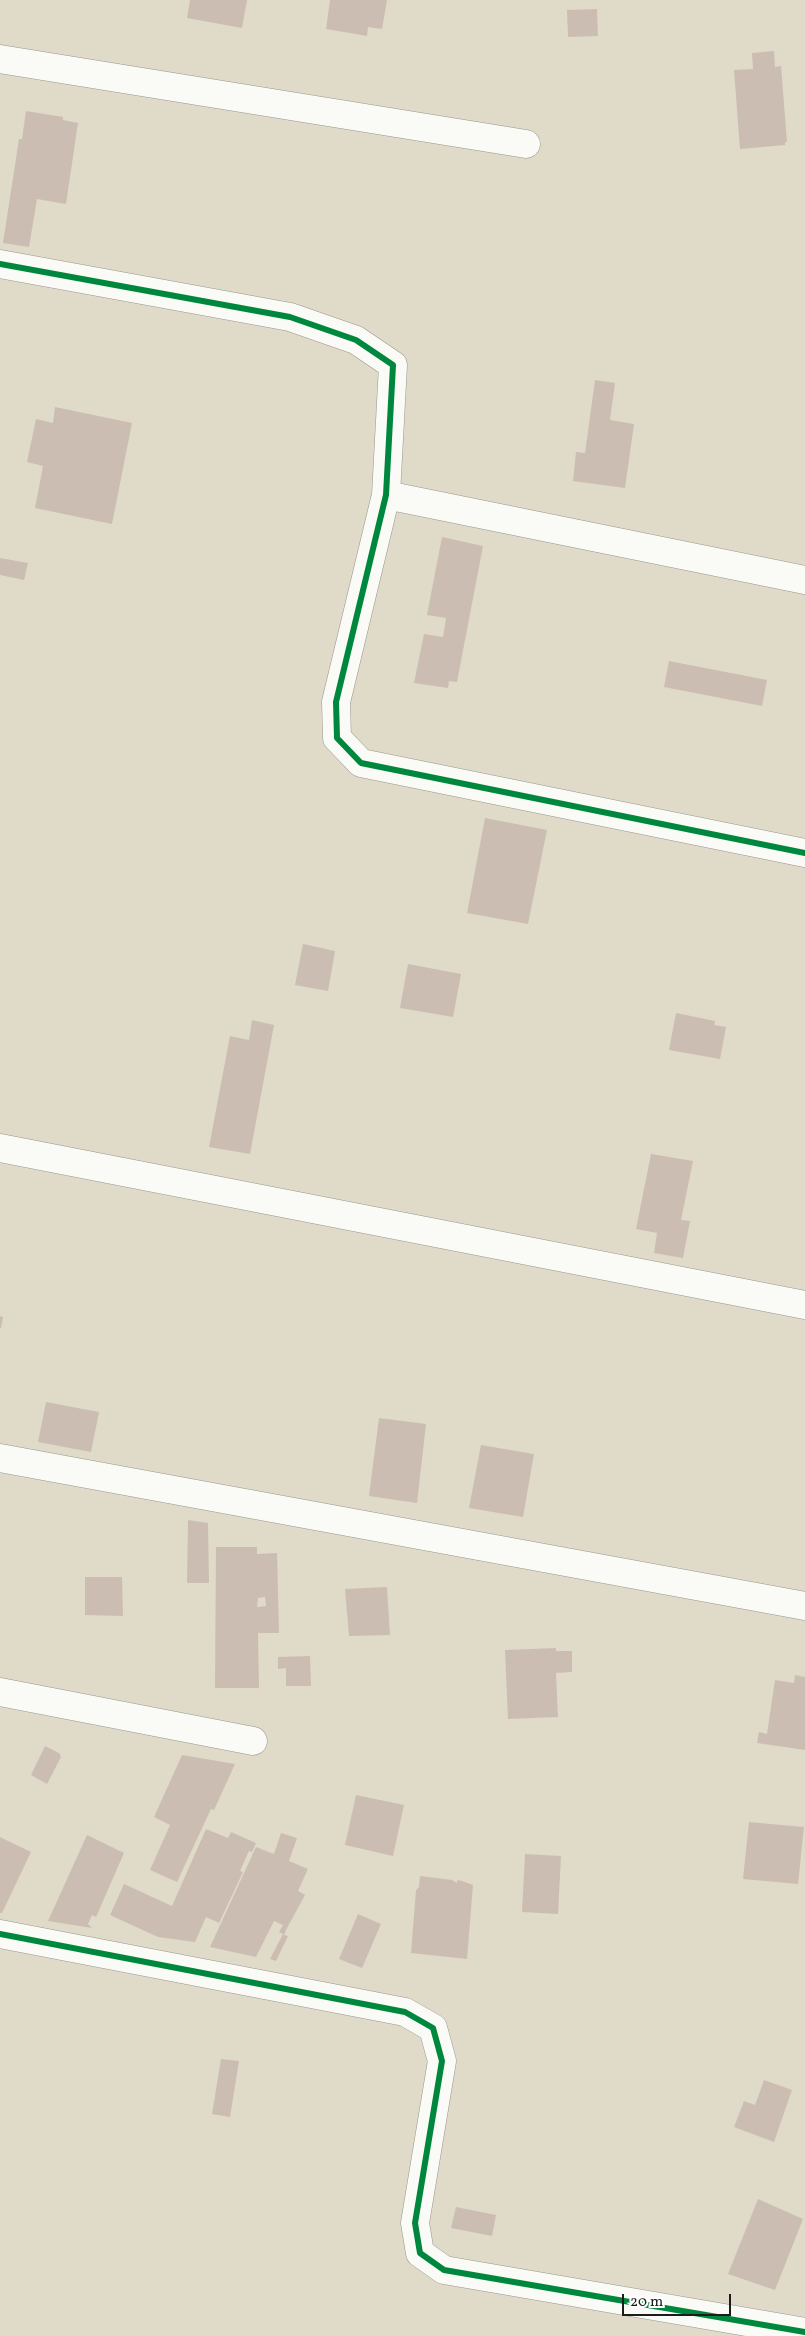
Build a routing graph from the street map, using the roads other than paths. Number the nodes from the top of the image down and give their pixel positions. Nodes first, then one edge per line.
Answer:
1 (0, 59) edge
2 (526, 144) dead end
3 (0, 264) edge
4 (386, 496) junction
5 (805, 580) edge
6 (805, 853) edge
7 (0, 1148) edge
8 (805, 1306) edge
9 (0, 1458) edge
10 (805, 1606) edge
11 (0, 1692) edge
12 (252, 1741) dead end
13 (0, 1934) edge
14 (805, 2332) edge

1 - 2 street
3 - 4 street
4 - 5 street
4 - 6 street
7 - 8 street
9 - 10 street
11 - 12 street
13 - 14 street

